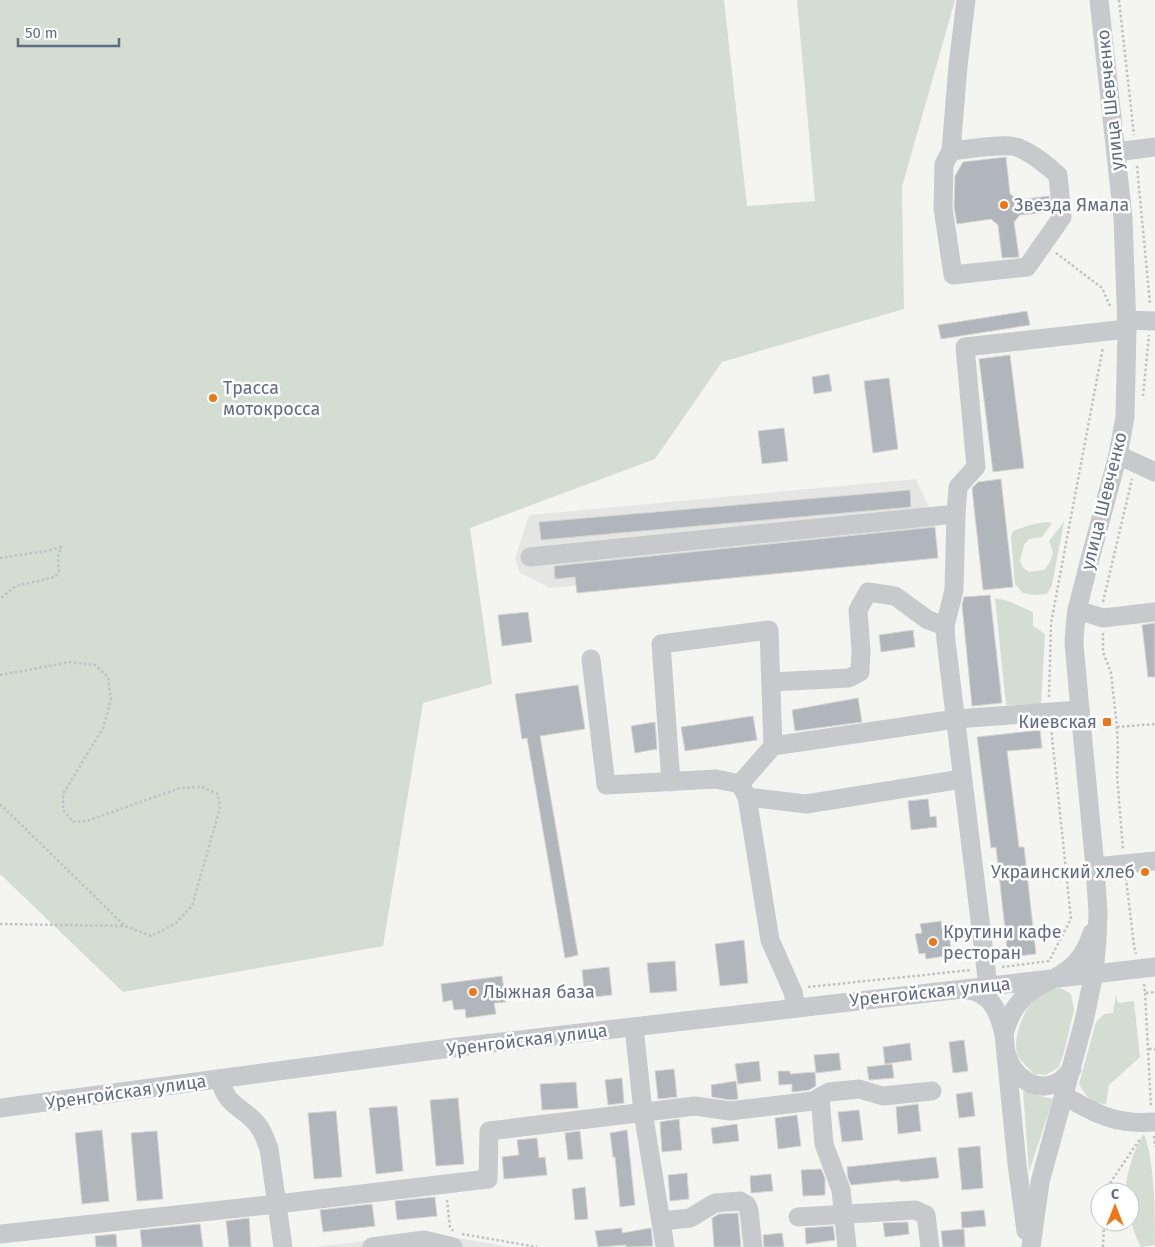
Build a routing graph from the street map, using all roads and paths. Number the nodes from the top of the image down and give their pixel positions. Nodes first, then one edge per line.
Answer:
1 (966, 0) edge
2 (1099, 0) edge
3 (1119, 0) edge
4 (1155, 147) edge
5 (1136, 150) junction
6 (951, 151) junction
7 (1116, 152) junction
8 (1043, 244) junction
9 (1102, 288) dead end
10 (1153, 321) edge
11 (1126, 324) junction
12 (1143, 397) dead end
13 (1118, 455) junction
14 (1136, 463) junction
15 (1155, 472) edge
16 (956, 514) junction
17 (530, 557) dead end
18 (0, 558) edge
19 (0, 599) edge
20 (1077, 610) junction
21 (1155, 612) edge
22 (1102, 618) junction
23 (945, 626) junction
24 (591, 658) dead end
25 (0, 675) edge
26 (771, 682) junction
27 (1080, 710) junction
28 (956, 719) junction
29 (1155, 724) edge
30 (1116, 727) junction
31 (773, 746) junction
32 (962, 780) junction
33 (671, 782) junction
34 (743, 790) junction
35 (0, 804) edge
36 (1155, 862) edge
37 (1124, 864) junction
38 (1095, 867) junction
39 (1098, 912) junction
40 (0, 924) edge
41 (125, 926) junction
42 (1148, 968) edge
43 (1094, 973) junction
44 (1056, 978) junction
45 (988, 986) junction
46 (955, 989) junction
47 (1155, 992) edge
48 (1146, 993) junction
49 (796, 1008) junction
50 (1084, 1021) junction
51 (634, 1027) junction
52 (1004, 1039) junction
53 (1149, 1049) junction
54 (1155, 1049) edge
55 (1072, 1070) junction
56 (220, 1079) junction
57 (932, 1091) dead end
58 (1065, 1096) junction
59 (820, 1097) junction
60 (0, 1108) edge
61 (643, 1112) junction
62 (1153, 1122) edge
63 (1113, 1182) edge
64 (444, 1184) junction
65 (277, 1204) junction
66 (844, 1214) junction
67 (798, 1217) dead end
68 (661, 1220) junction
69 (1104, 1232) edge
70 (0, 1234) edge
71 (283, 1247) edge
72 (372, 1247) edge
73 (453, 1247) edge
74 (537, 1247) edge
75 (665, 1247) edge
76 (753, 1247) edge
77 (847, 1247) edge
78 (930, 1247) edge
79 (1030, 1247) edge
80 (1103, 1247) edge

1 - 6 street
2 - 7 street, улица Шевченко
3 - 5 path
4 - 5 street
5 - 7 street
5 - 10 path
6 - 8 street
6 - 8 street
7 - 11 street, улица Шевченко
8 - 9 path
10 - 11 street
10 - 12 path
11 - 13 street, улица Шевченко
11 - 16 street
13 - 14 street
13 - 20 street, улица Шевченко
14 - 15 street
14 - 22 path
16 - 17 street
16 - 23 street
18 - 19 path
20 - 22 street
20 - 27 street, улица Шевченко
21 - 22 street
22 - 30 path
23 - 26 street
23 - 28 street
24 - 33 street
25 - 41 path
26 - 31 street
26 - 33 street
27 - 28 street
27 - 38 street, улица Шевченко
28 - 31 street
28 - 32 street
29 - 30 path
30 - 37 path
31 - 34 street
32 - 34 street
32 - 45 street
33 - 34 street
34 - 49 street
35 - 41 path
36 - 37 street
37 - 38 street
37 - 42 path
38 - 39 street, улица Шевченко
39 - 43 street
39 - 44 street
40 - 41 path
42 - 43 street, Уренгойская улица
42 - 48 path
43 - 44 street, Уренгойская улица
43 - 50 street
44 - 45 street, Уренгойская улица
44 - 50 street
44 - 52 street
45 - 46 street, Уренгойская улица
46 - 49 street, Уренгойская улица
46 - 52 street
47 - 48 path
48 - 53 path
49 - 51 street, Уренгойская улица
50 - 55 street
51 - 56 street, Уренгойская улица
51 - 61 street
52 - 55 street
52 - 79 street
53 - 54 path
53 - 62 path
55 - 58 street
56 - 60 street, Уренгойская улица
56 - 65 street
57 - 59 street
58 - 62 street
58 - 79 street
59 - 61 street
59 - 66 street
61 - 64 street
61 - 68 street
62 - 63 path
64 - 65 street
64 - 74 path
65 - 70 street
65 - 71 street
66 - 67 street
66 - 77 street
66 - 78 street
68 - 75 street
68 - 76 street
69 - 80 path
72 - 73 street

